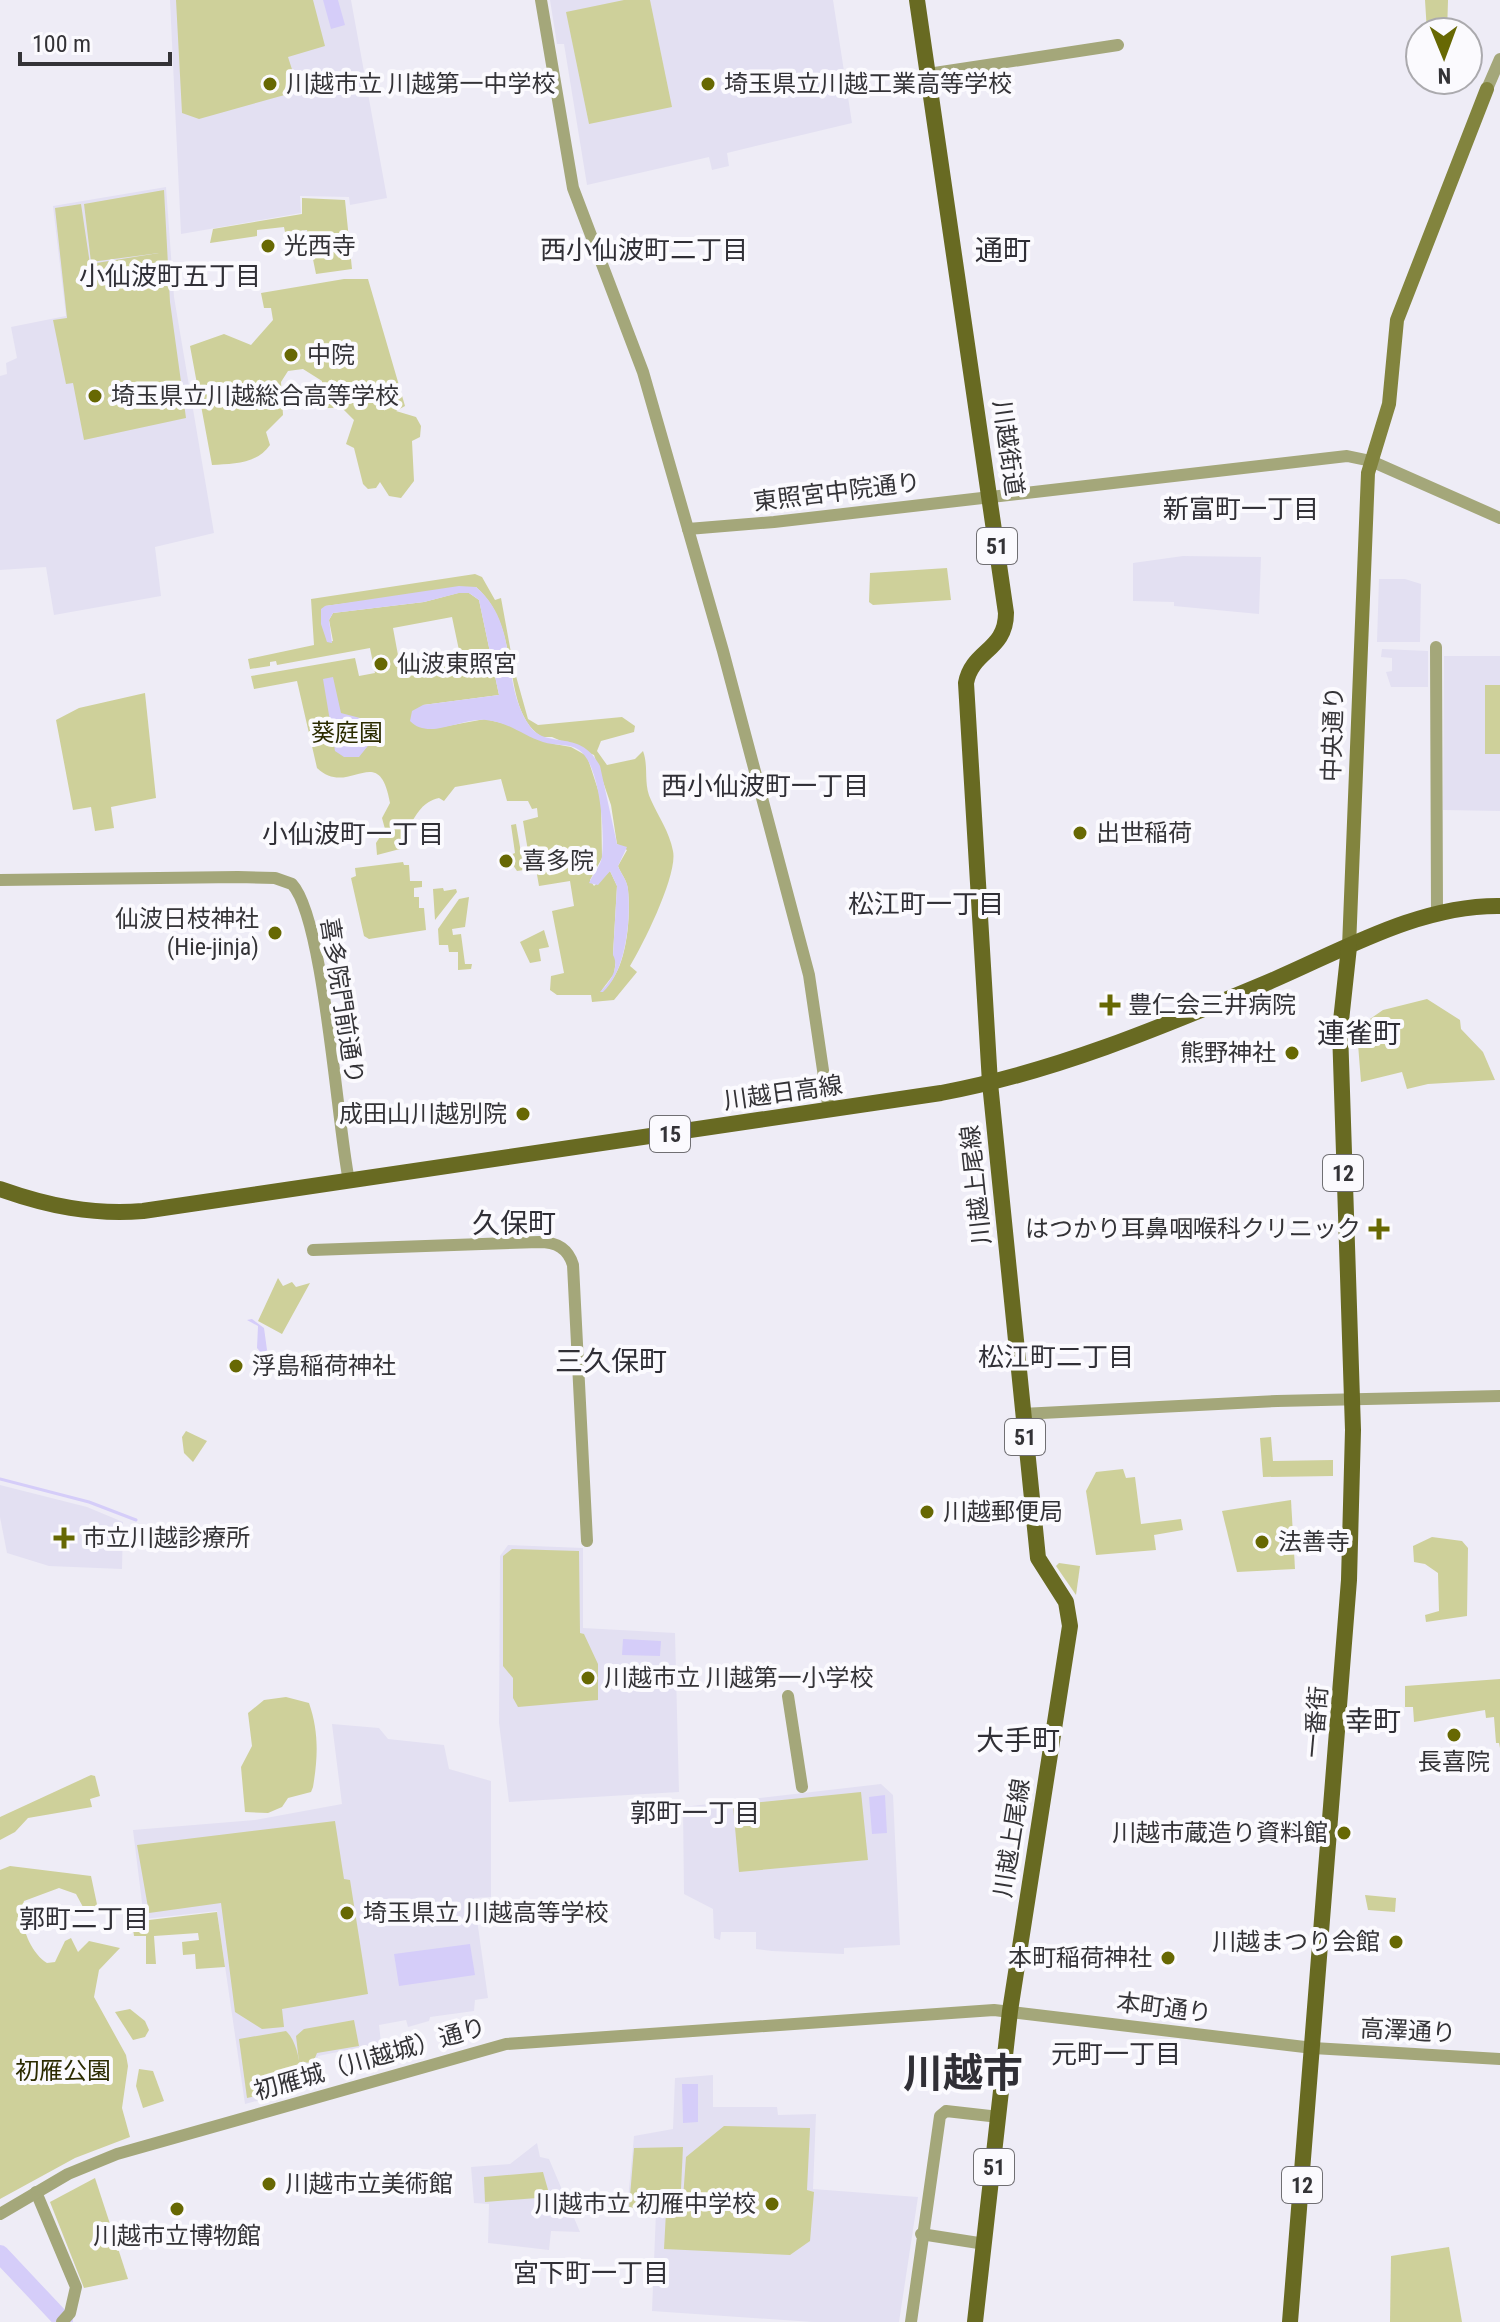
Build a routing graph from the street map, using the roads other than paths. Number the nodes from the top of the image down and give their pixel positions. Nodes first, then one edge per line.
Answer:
1 (541, 0) edge
2 (917, 0) edge
3 (1118, 45) dead end
4 (1500, 59) edge
5 (928, 74) junction
6 (1487, 89) joint
7 (1371, 461) junction
8 (991, 494) junction
9 (1500, 518) edge
10 (688, 529) junction
11 (1436, 647) dead end
12 (0, 880) edge
13 (1500, 906) edge
14 (1437, 911) junction
15 (1349, 947) junction
16 (990, 1083) junction
17 (829, 1111) junction
18 (349, 1181) junction
19 (0, 1189) edge
20 (313, 1250) dead end
21 (1500, 1396) edge
22 (1353, 1400) junction
23 (1022, 1414) junction
24 (587, 1541) dead end
25 (788, 1696) dead end
26 (802, 1787) dead end
27 (1010, 2011) junction
28 (1313, 2048) junction
29 (1500, 2059) edge
30 (999, 2117) junction
31 (36, 2192) junction
32 (0, 2214) edge
33 (921, 2234) junction
34 (985, 2244) junction
35 (66, 2317) edge
36 (911, 2322) edge
37 (975, 2322) edge
38 (1290, 2322) edge

1 - 10 street
2 - 5 main road, 川越街道 / 51
3 - 5 street
4 - 6 street
5 - 8 main road, 川越街道 / 51
6 - 7 main road, 中央通り
7 - 8 street, 東照宮中院通り
7 - 9 street, 東照宮中院通り
7 - 15 main road, 中央通り
8 - 10 street, 東照宮中院通り
8 - 16 main road, 川越街道 / 51
10 - 17 street
11 - 14 street
12 - 18 street, 喜多院門前通り
13 - 14 main road, 川越日高線 / 15
14 - 15 main road, 川越日高線 / 15
15 - 16 main road, 川越日高線 / 15
15 - 22 main road, 中央通り / 12
16 - 17 main road, 川越日高線 / 15
16 - 23 main road, 川越上尾線 / 51
17 - 18 main road, 川越日高線 / 15
18 - 19 main road, 川越日高線 / 15
20 - 24 street
21 - 22 street
22 - 23 street
22 - 28 main road, 一番街 / 12
23 - 27 main road, 川越上尾線 / 51
25 - 26 street
27 - 28 street, 本町通り
27 - 30 main road, 川越上尾線 / 51
27 - 31 street, 初雁城（川越城）通り
28 - 29 street, 高澤通り
28 - 38 main road, 12
30 - 33 street
30 - 34 main road, 川越上尾線 / 51
31 - 32 street, 初雁城（川越城）通り
31 - 35 street
33 - 34 street
33 - 36 street
34 - 37 main road, 川越上尾線 / 51

